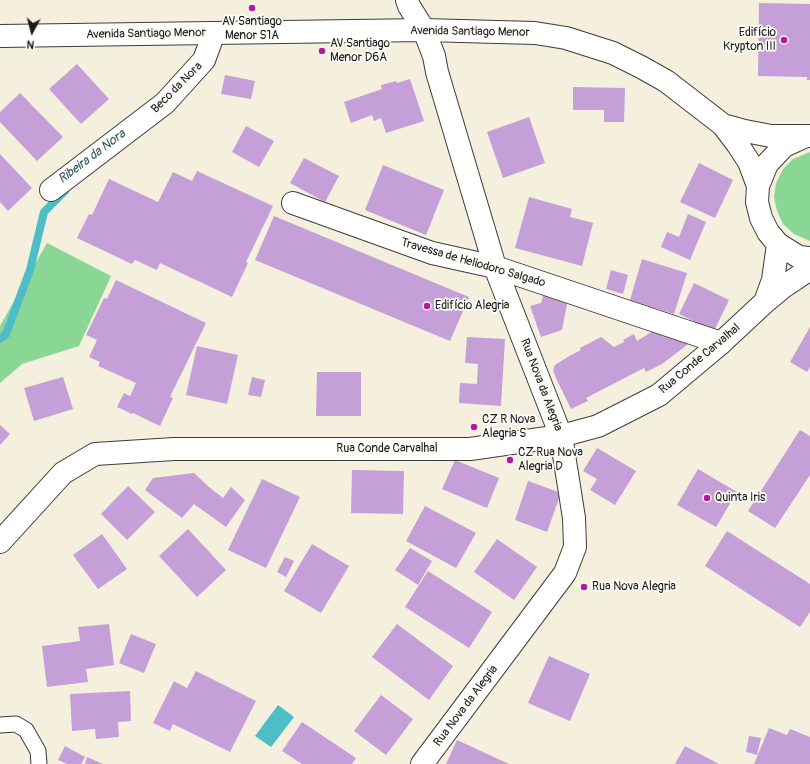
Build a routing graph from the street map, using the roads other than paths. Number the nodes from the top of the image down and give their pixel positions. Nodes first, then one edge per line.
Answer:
1 (407, 0) edge
2 (424, 30) junction
3 (214, 33) junction
4 (0, 36) edge
5 (723, 125) junction
6 (808, 136) edge
7 (758, 186) junction
8 (51, 190) dead end
9 (293, 203) dead end
10 (778, 244) junction
11 (810, 258) edge
12 (495, 267) junction
13 (810, 269) edge
14 (765, 302) junction
15 (721, 343) junction
16 (561, 436) junction
17 (0, 542) edge
18 (0, 725) edge
19 (39, 764) edge
20 (422, 764) edge

1 - 2 street, Rua Nova da Alegria
2 - 3 street, Avenida Santiago Menor
2 - 5 street, Avenida Santiago Menor
2 - 12 street, Rua Nova da Alegria
3 - 4 street, Avenida Santiago Menor
3 - 8 street, Beco da Nora
5 - 6 street, Avenida Santiago Menor
5 - 7 street, Avenida Santiago Menor
6 - 7 street
7 - 10 street
9 - 12 street, Travessa de Heliodoro Salgado
10 - 11 street
10 - 14 street, Rua Conde Carvalhal
12 - 15 street, Travessa de Heliodoro Salgado
12 - 16 street, Rua Nova da Alegria
13 - 14 street, Rua Conde Carvalhal
14 - 15 street, Rua Conde Carvalhal
15 - 16 street, Rua Conde Carvalhal
16 - 17 street, Rua Conde Carvalhal
16 - 20 street, Rua Nova da Alegria
18 - 19 lane

